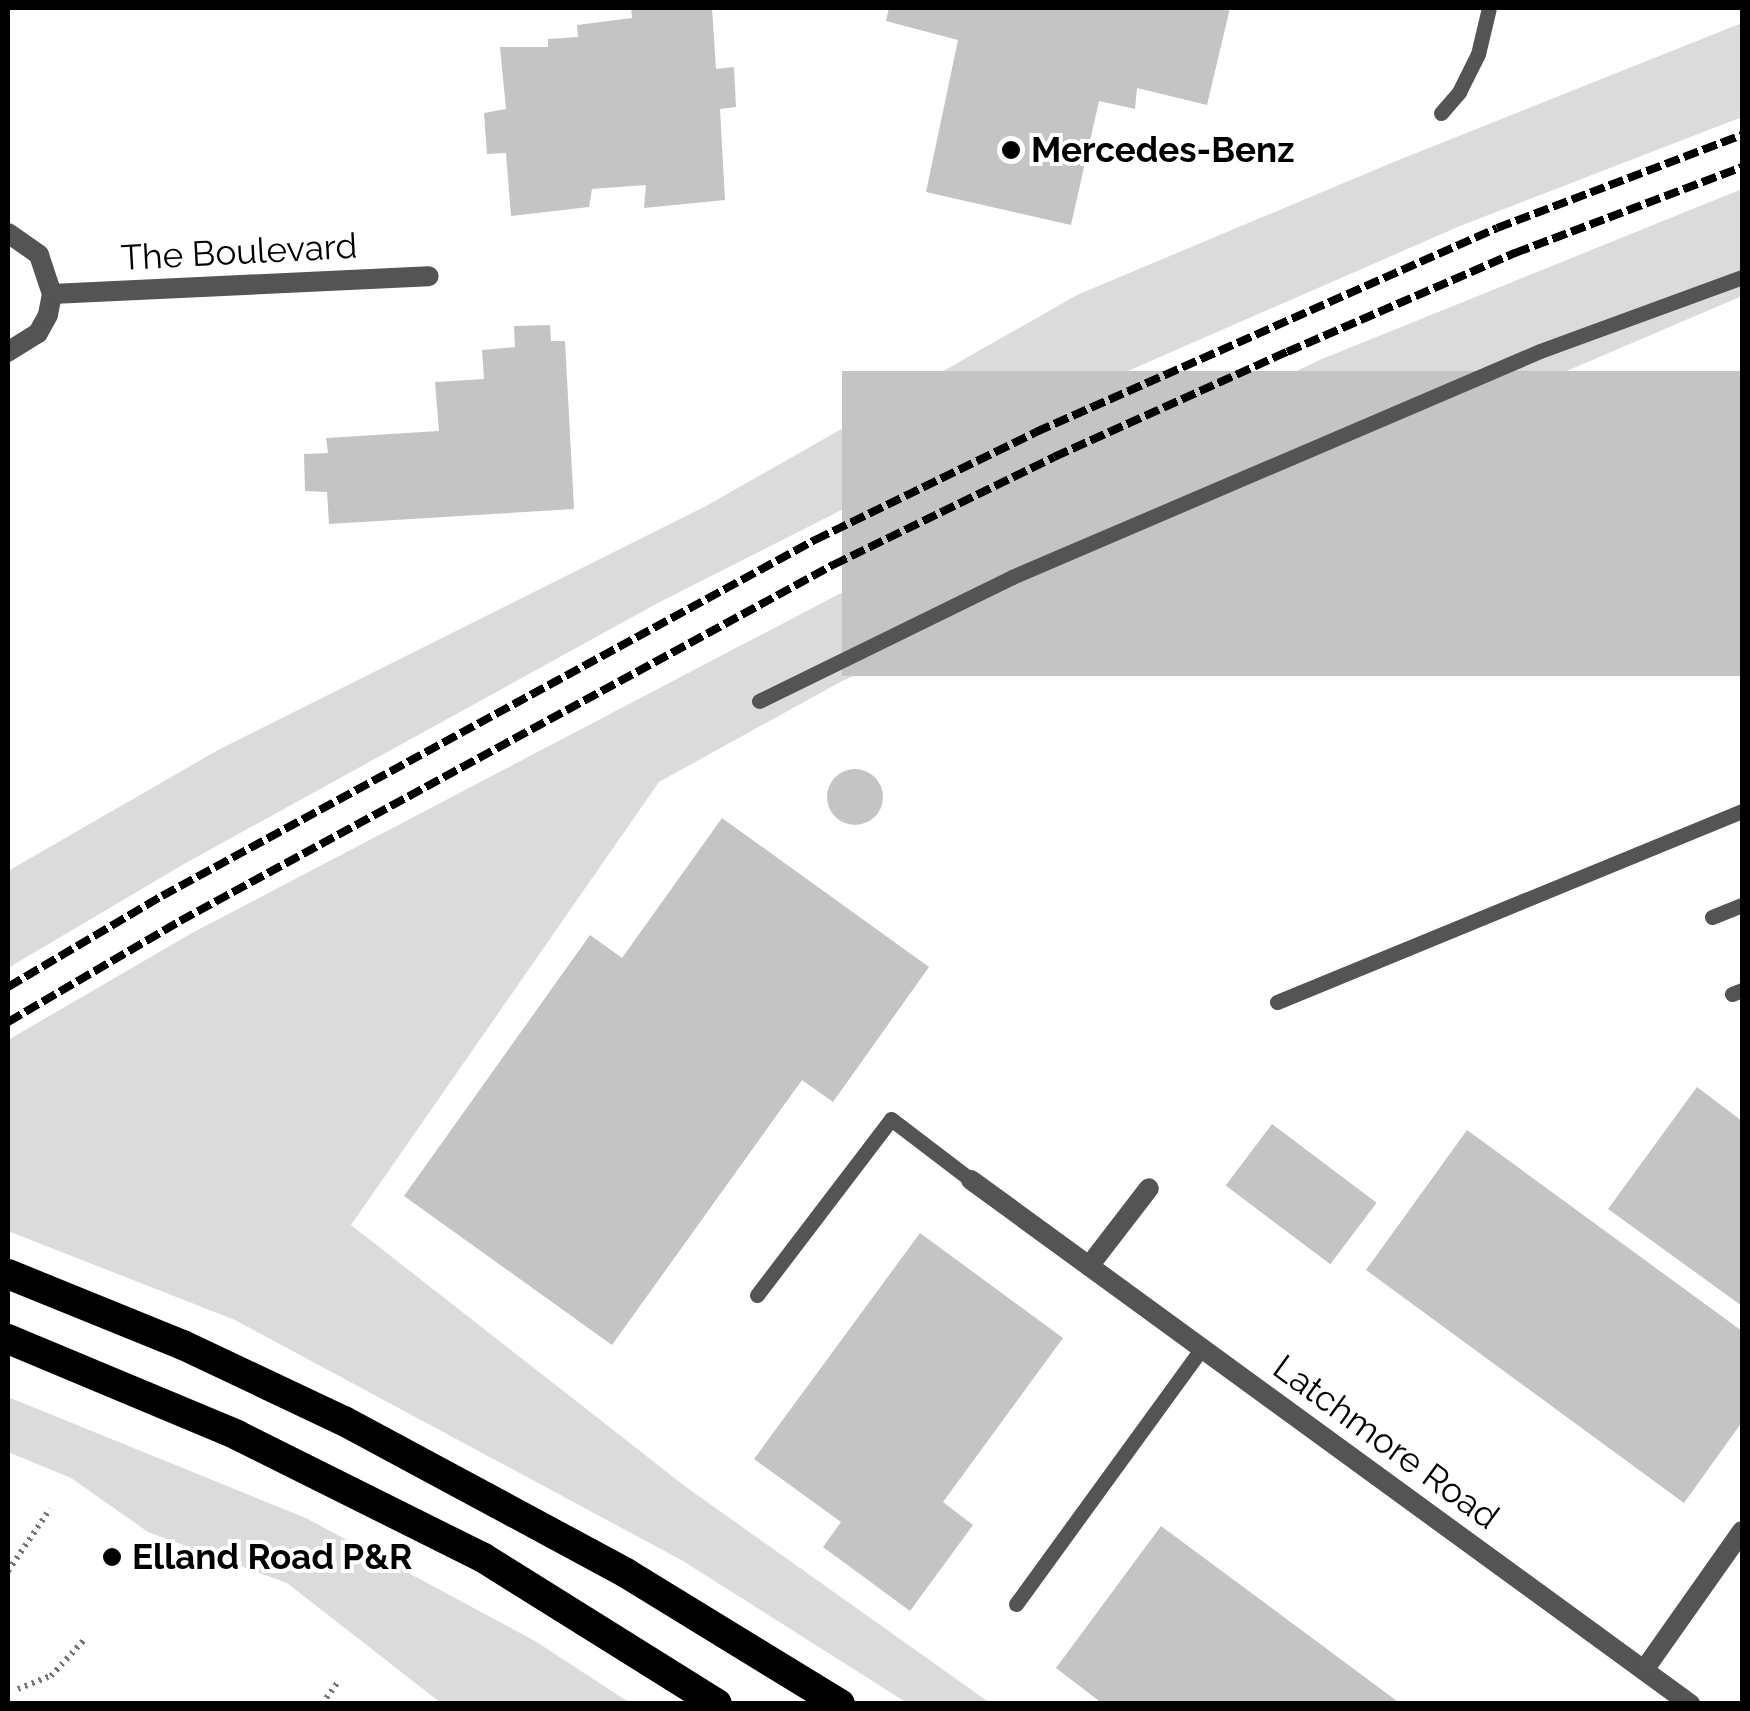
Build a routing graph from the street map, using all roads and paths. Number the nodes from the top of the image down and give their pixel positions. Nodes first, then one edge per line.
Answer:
1 (1489, 8) edge
2 (1440, 113) dead end
3 (8, 233) edge
4 (429, 276) dead end
5 (1742, 277) edge
6 (52, 294) junction
7 (8, 352) edge
8 (758, 701) dead end
9 (1742, 811) edge
10 (1742, 904) edge
11 (1712, 917) dead end
12 (1277, 1002) dead end
13 (971, 1180) joint
14 (1148, 1188) dead end
15 (1089, 1266) junction
16 (8, 1274) edge
17 (757, 1295) dead end
18 (8, 1339) edge
19 (1202, 1348) junction
20 (50, 1509) dead end
21 (1742, 1531) edge
22 (8, 1570) edge
23 (1016, 1604) dead end
24 (84, 1640) dead end
25 (1644, 1670) junction
26 (340, 1681) dead end
27 (18, 1689) dead end
28 (322, 1704) edge
29 (717, 1704) edge
30 (840, 1704) edge
31 (1690, 1704) edge

1 - 2 lane
3 - 6 street
4 - 6 street, The Boulevard
5 - 8 lane
6 - 7 street
9 - 12 lane
10 - 11 lane
13 - 15 street, Latchmore Road
13 - 17 lane
14 - 15 street
15 - 19 street, Latchmore Road
16 - 30 highway
18 - 29 highway
19 - 23 lane
19 - 25 street, Latchmore Road
20 - 22 path
21 - 25 street
24 - 27 path
25 - 31 street, Latchmore Road
26 - 28 path

